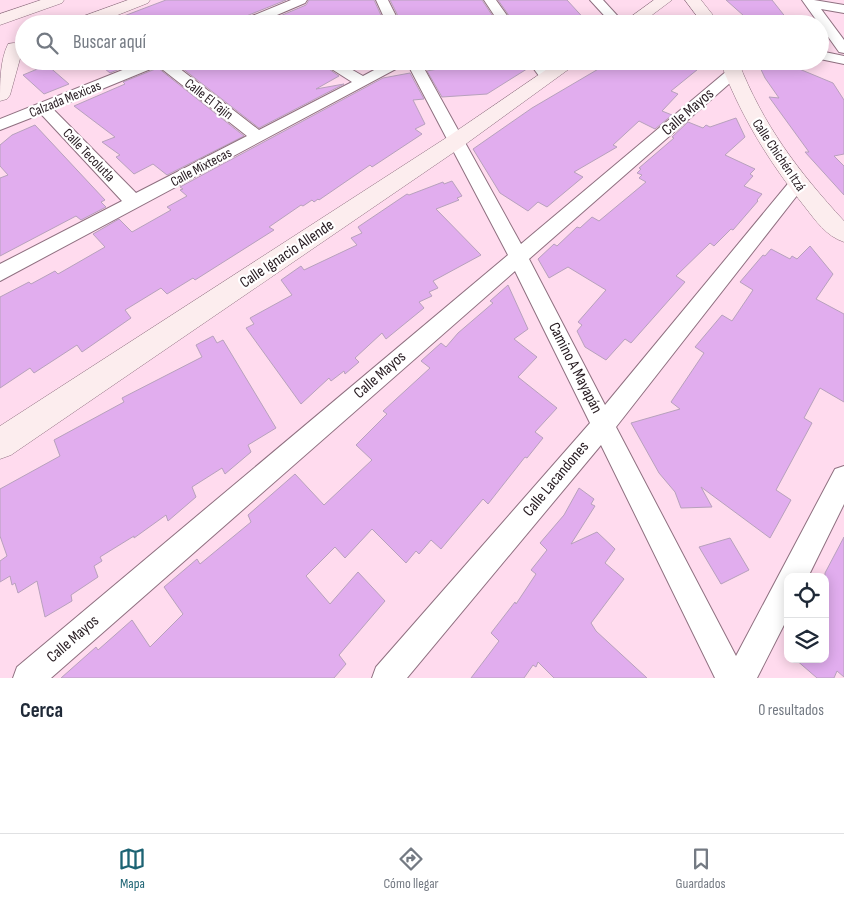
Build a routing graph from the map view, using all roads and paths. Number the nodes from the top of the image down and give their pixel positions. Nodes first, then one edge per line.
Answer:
1 (56, 0) edge
2 (142, 0) edge
3 (301, 0) edge
4 (382, 0) edge
5 (490, 0) edge
6 (596, 0) edge
7 (664, 0) edge
8 (693, 0) edge
9 (811, 2) edge
10 (844, 9) edge
11 (103, 15) edge
12 (270, 15) edge
13 (390, 15) edge
14 (501, 15) edge
15 (610, 15) edge
16 (642, 15) edge
17 (705, 15) edge
18 (820, 15) edge
19 (0, 20) edge
20 (829, 28) edge
21 (13, 49) edge
22 (844, 49) edge
23 (829, 57) edge
24 (844, 60) edge
25 (137, 70) edge
26 (171, 70) edge
27 (341, 70) edge
28 (385, 70) edge
29 (418, 70) edge
30 (540, 70) edge
31 (728, 70) edge
32 (732, 70) edge
33 (362, 82) junction
34 (0, 95) edge
35 (44, 108) junction
36 (0, 125) edge
37 (258, 137) junction
38 (456, 141) junction
39 (797, 184) junction
40 (134, 202) junction
41 (842, 234) edge
42 (518, 257) junction
43 (0, 273) edge
44 (604, 424) junction
45 (0, 444) edge
46 (844, 478) edge
47 (795, 573) edge
48 (784, 595) edge
49 (28, 678) edge
50 (387, 678) edge
51 (731, 678) edge
52 (741, 678) edge

1 - 19 street
2 - 11 street
3 - 12 street
4 - 13 street
5 - 14 street
6 - 15 street
7 - 16 street
8 - 17 street
9 - 10 street
9 - 18 street
20 - 22 street
21 - 34 street
23 - 24 street
25 - 35 street, Calzada Mexicas
26 - 37 street, Calle El Tajín
27 - 33 street
28 - 33 street, Calle Mixtecas
29 - 38 street, Camino A Mayapán
30 - 38 street, Calle Ignacio Allende
31 - 42 street, Calle Mayos
32 - 39 street, Calle Chichén Itzá
33 - 37 street, Calle Mixtecas
35 - 36 street, Calzada Mexicas
35 - 40 street, Calle Tecolutla
37 - 40 street, Calle Mixtecas
38 - 42 street, Camino A Mayapán
38 - 45 street, Calle Ignacio Allende
39 - 41 street, Calle Chichén Itzá
39 - 44 street, Calle Lacandones
40 - 43 street, Calle Mixtecas
42 - 44 street, Camino A Mayapán
42 - 49 street, Calle Mayos
44 - 50 street, Calle Lacandones
44 - 51 street, Camino A Mayapán
46 - 47 street
48 - 52 street

